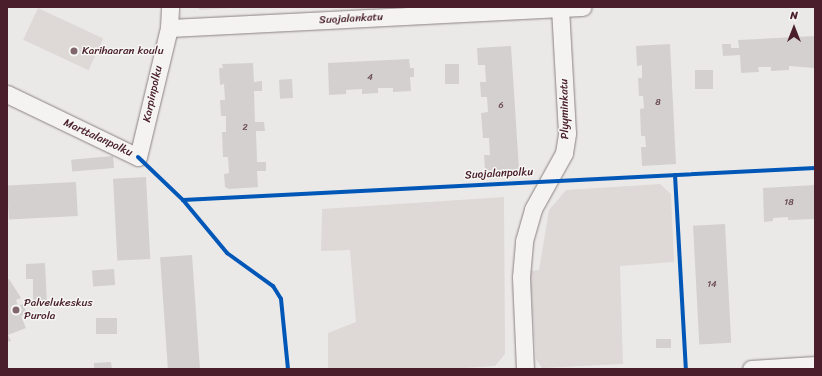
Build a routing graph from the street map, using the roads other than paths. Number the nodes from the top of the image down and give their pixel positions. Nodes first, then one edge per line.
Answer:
1 (170, 7) edge
2 (582, 7) edge
3 (560, 8) junction
4 (169, 28) junction
5 (7, 94) edge
6 (138, 157) joint
7 (815, 365) edge
8 (525, 369) edge
9 (751, 369) edge

1 - 4 street, Karpinpolku
2 - 3 street, Suojalankatu
3 - 4 street, Suojalankatu
3 - 8 street, Plyyminkatu
4 - 6 street, Karpinpolku
5 - 6 street, Marttalanpolku
7 - 9 street

